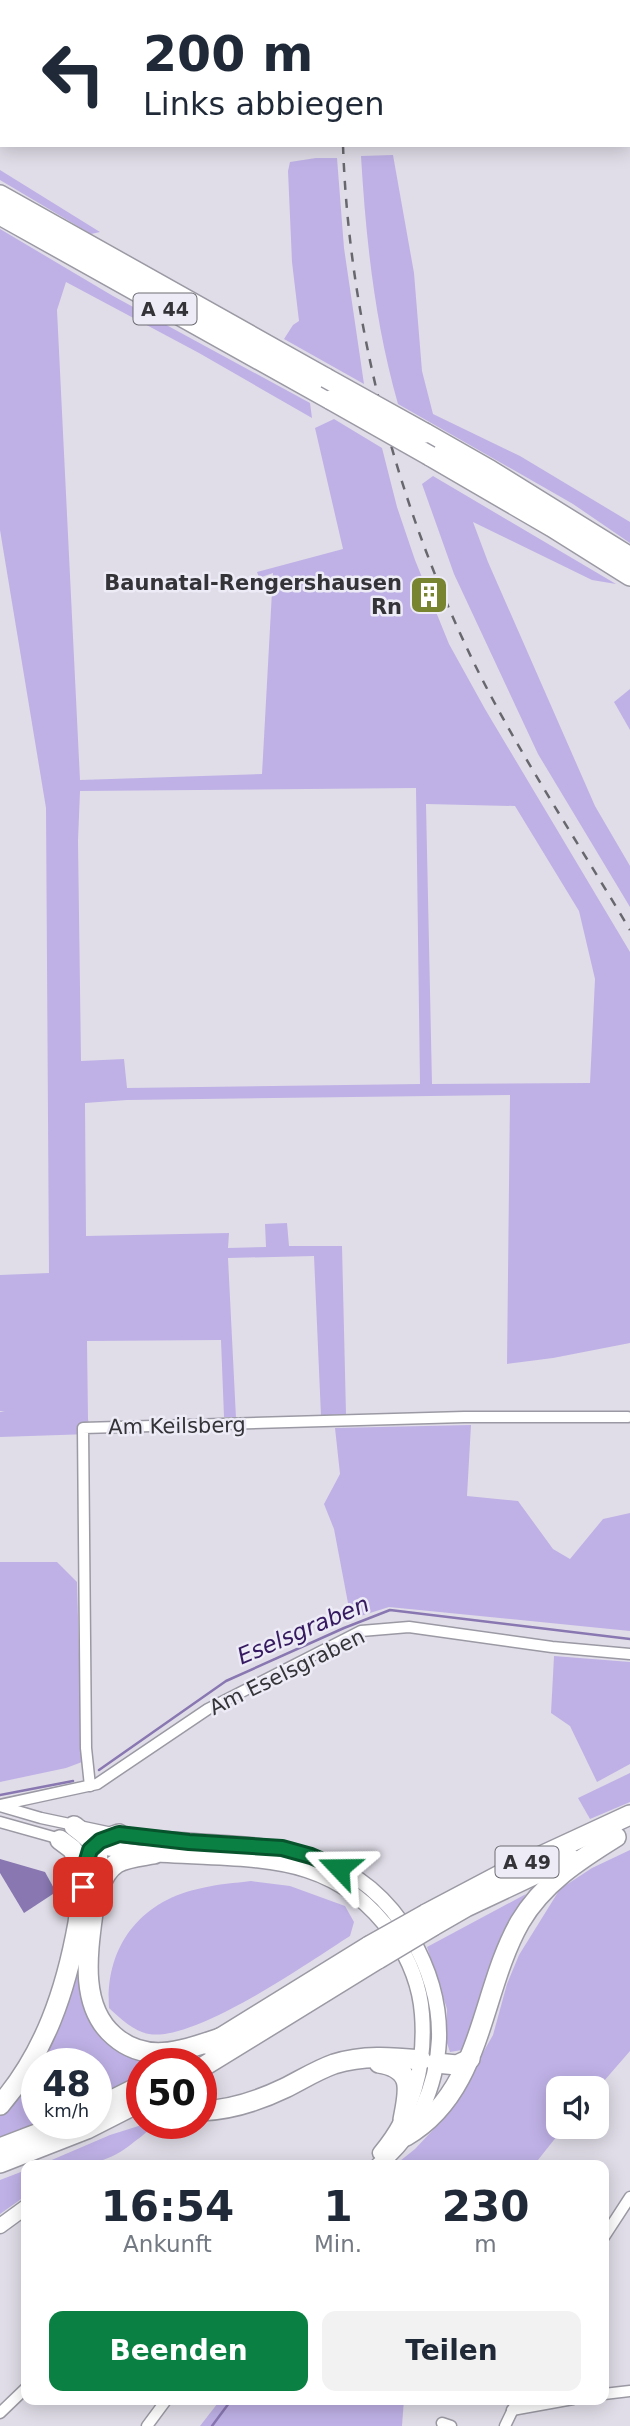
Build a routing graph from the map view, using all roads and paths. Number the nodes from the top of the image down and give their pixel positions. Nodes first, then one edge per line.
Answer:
1 (0, 195) edge
2 (0, 215) edge
3 (630, 557) edge
4 (630, 576) edge
5 (628, 1417) dead end
6 (630, 1654) edge
7 (90, 1786) junction
8 (0, 1805) edge
9 (630, 1815) edge
10 (4, 1823) edge
11 (67, 1833) junction
12 (119, 1834) junction
13 (623, 1834) edge
14 (94, 1846) junction
15 (154, 1854) junction
16 (84, 1870) junction
17 (95, 1900) junction
18 (429, 1920) junction
19 (373, 1952) junction
20 (220, 2038) junction
21 (204, 2048) edge
22 (217, 2057) edge
23 (357, 2059) junction
24 (470, 2059) junction
25 (429, 2061) junction
26 (0, 2105) edge
27 (217, 2110) edge
28 (404, 2128) junction
29 (23, 2139) edge
30 (58, 2139) edge
31 (0, 2148) edge
32 (374, 2160) edge
33 (384, 2160) edge
34 (0, 2164) edge
35 (630, 2197) edge
36 (21, 2210) edge
37 (5, 2221) edge
38 (609, 2229) edge
39 (630, 2391) edge
40 (21, 2393) edge
41 (609, 2393) edge
42 (162, 2405) edge
43 (515, 2405) edge
44 (534, 2405) edge
45 (512, 2410) junction
46 (0, 2413) edge
47 (146, 2426) edge
48 (505, 2426) edge

1 - 3 highway, A 44, bridge
2 - 4 highway, A 44, bridge
5 - 7 street, Am Keilsberg
6 - 7 street, Am Eselsgraben
7 - 8 street, Am Eselsgraben
8 - 11 street
9 - 18 highway, A 49
10 - 11 street
11 - 12 street
11 - 14 highway
11 - 16 highway
12 - 14 highway
12 - 25 main road
13 - 18 highway, A 49
13 - 24 highway
14 - 15 main road
14 - 16 highway
14 - 17 highway
15 - 17 highway
15 - 25 main road
16 - 26 highway
17 - 20 highway
18 - 19 highway, A 49, bridge
19 - 20 highway, A 49
19 - 22 highway, A 49
20 - 21 highway, A 49
23 - 25 highway
23 - 27 highway
23 - 28 highway
24 - 25 highway
24 - 28 highway
25 - 28 main road
28 - 32 main road
28 - 33 main road
29 - 31 highway
30 - 34 highway
35 - 38 street
36 - 37 main road
39 - 41 street
40 - 46 street
42 - 47 street
43 - 45 street
44 - 45 street
45 - 48 street

